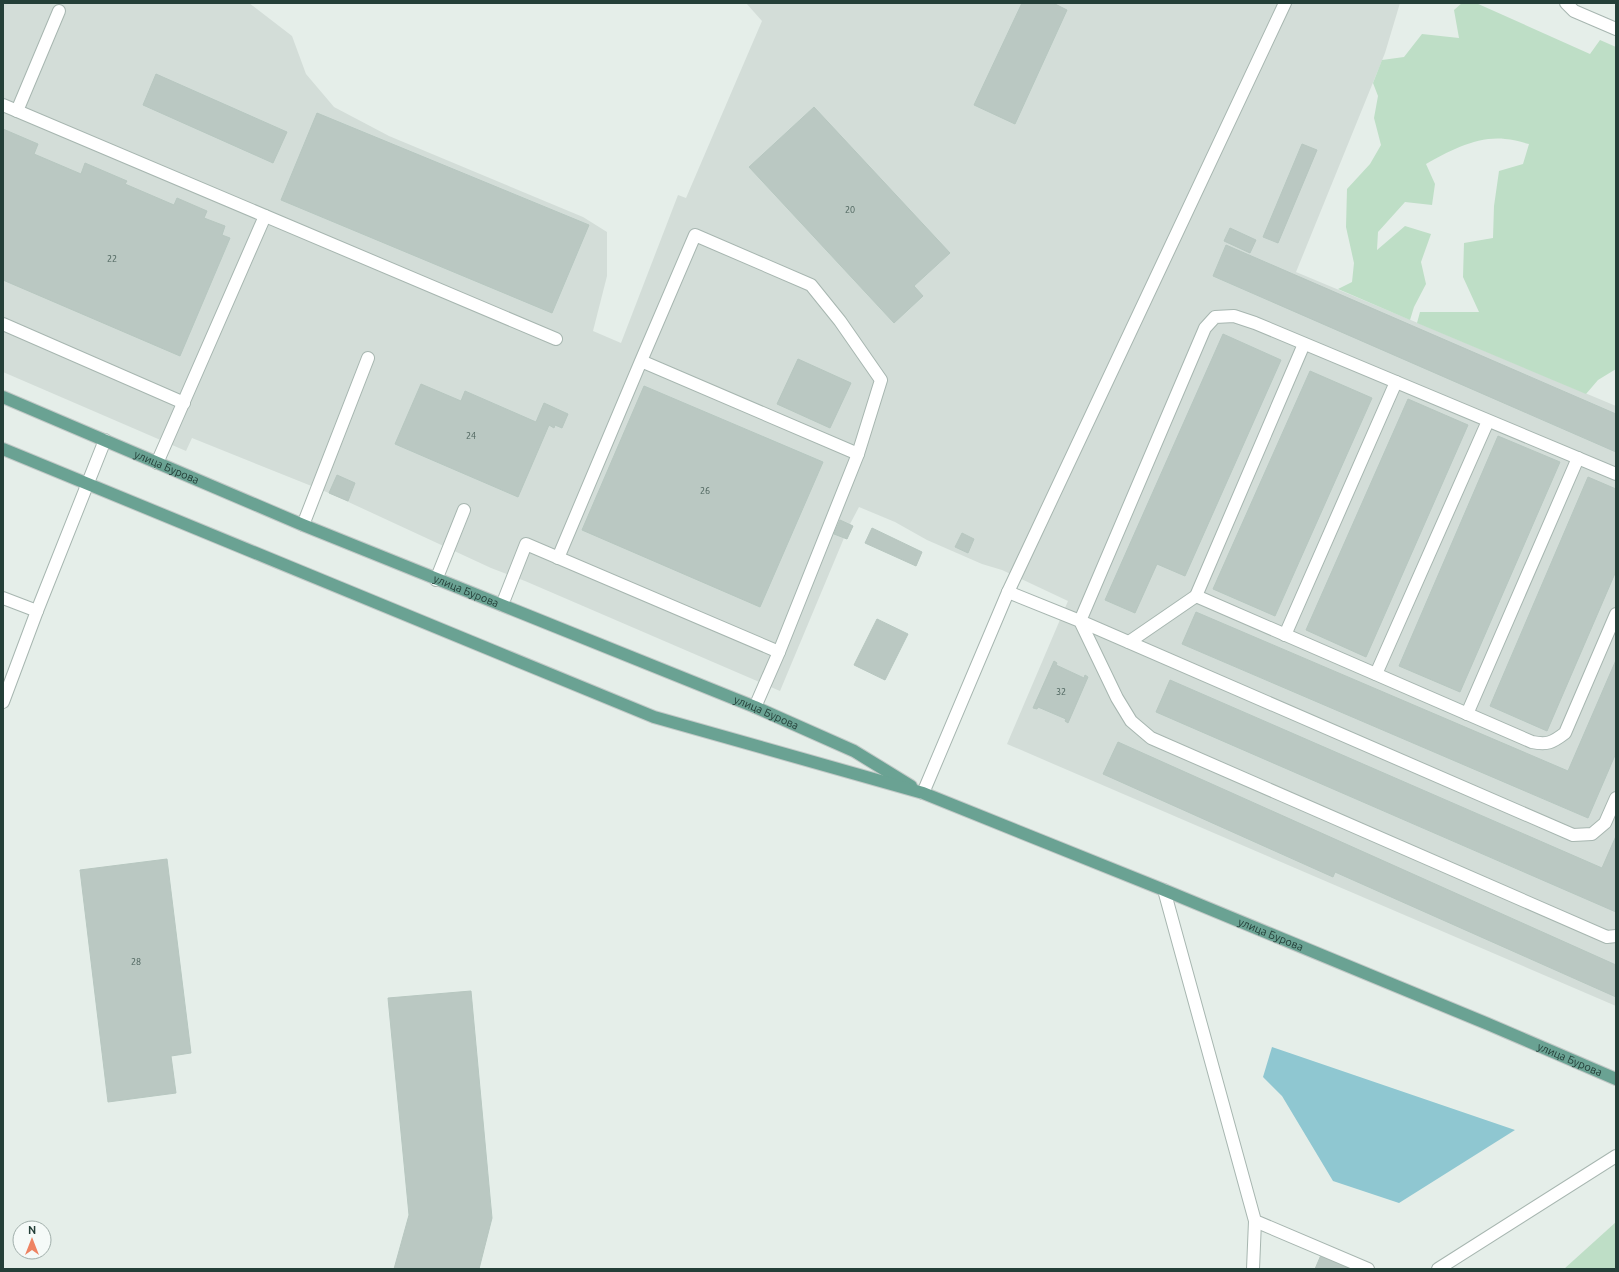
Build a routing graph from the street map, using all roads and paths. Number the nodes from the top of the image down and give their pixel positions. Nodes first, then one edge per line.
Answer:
1 (1285, 3) edge
2 (1566, 3) edge
3 (59, 11) dead end
4 (1616, 29) edge
5 (3, 105) edge
6 (17, 111) junction
7 (265, 216) junction
8 (3, 324) edge
9 (556, 340) dead end
10 (1304, 344) junction
11 (368, 358) dead end
12 (641, 361) junction
13 (1396, 382) junction
14 (3, 397) edge
15 (184, 403) junction
16 (1488, 421) junction
17 (105, 440) junction
18 (3, 449) edge
19 (858, 454) junction
20 (1578, 458) junction
21 (157, 463) junction
22 (1616, 474) edge
23 (86, 483) junction
24 (464, 510) dead end
25 (303, 525) junction
26 (558, 558) junction
27 (436, 580) junction
28 (1008, 592) junction
29 (1196, 596) junction
30 (3, 598) edge
31 (502, 605) junction
32 (36, 611) junction
33 (1616, 614) edge
34 (1080, 621) junction
35 (1285, 635) junction
36 (1129, 642) junction
37 (779, 652) junction
38 (1376, 674) junction
39 (3, 702) edge
40 (755, 707) junction
41 (1467, 714) junction
42 (924, 793) junction
43 (1616, 798) edge
44 (1164, 890) junction
45 (1616, 936) edge
46 (1616, 1079) edge
47 (1616, 1156) edge
48 (1255, 1221) junction
49 (1253, 1269) edge
50 (1368, 1269) edge
51 (1438, 1269) edge

1 - 28 lane
2 - 4 lane
3 - 6 lane
5 - 6 lane
6 - 7 lane
7 - 9 lane
7 - 15 lane
8 - 15 lane
10 - 13 lane
10 - 29 lane
10 - 34 lane
11 - 25 lane
12 - 19 lane
12 - 19 lane
12 - 26 lane
13 - 16 lane
13 - 35 lane
14 - 17 main road, улица Бурова
15 - 21 lane
16 - 20 lane
16 - 38 lane
17 - 21 main road, улица Бурова
17 - 23 lane
18 - 23 main road, улица Бурова
19 - 37 lane
20 - 22 lane
20 - 41 lane
21 - 25 main road, улица Бурова
23 - 32 lane
23 - 42 main road, улица Бурова
24 - 27 lane
25 - 27 main road, улица Бурова
26 - 31 lane
26 - 37 lane
27 - 31 main road, улица Бурова
28 - 34 lane
28 - 42 lane
29 - 35 lane
29 - 36 lane
30 - 32 lane
31 - 40 main road, улица Бурова
32 - 39 lane
33 - 41 lane
34 - 36 lane
34 - 45 lane
35 - 38 lane
36 - 43 lane
37 - 40 lane
38 - 41 lane
40 - 42 main road, улица Бурова
42 - 44 main road, улица Бурова
44 - 46 main road, улица Бурова
44 - 48 lane
47 - 51 lane
48 - 49 lane
48 - 50 lane

